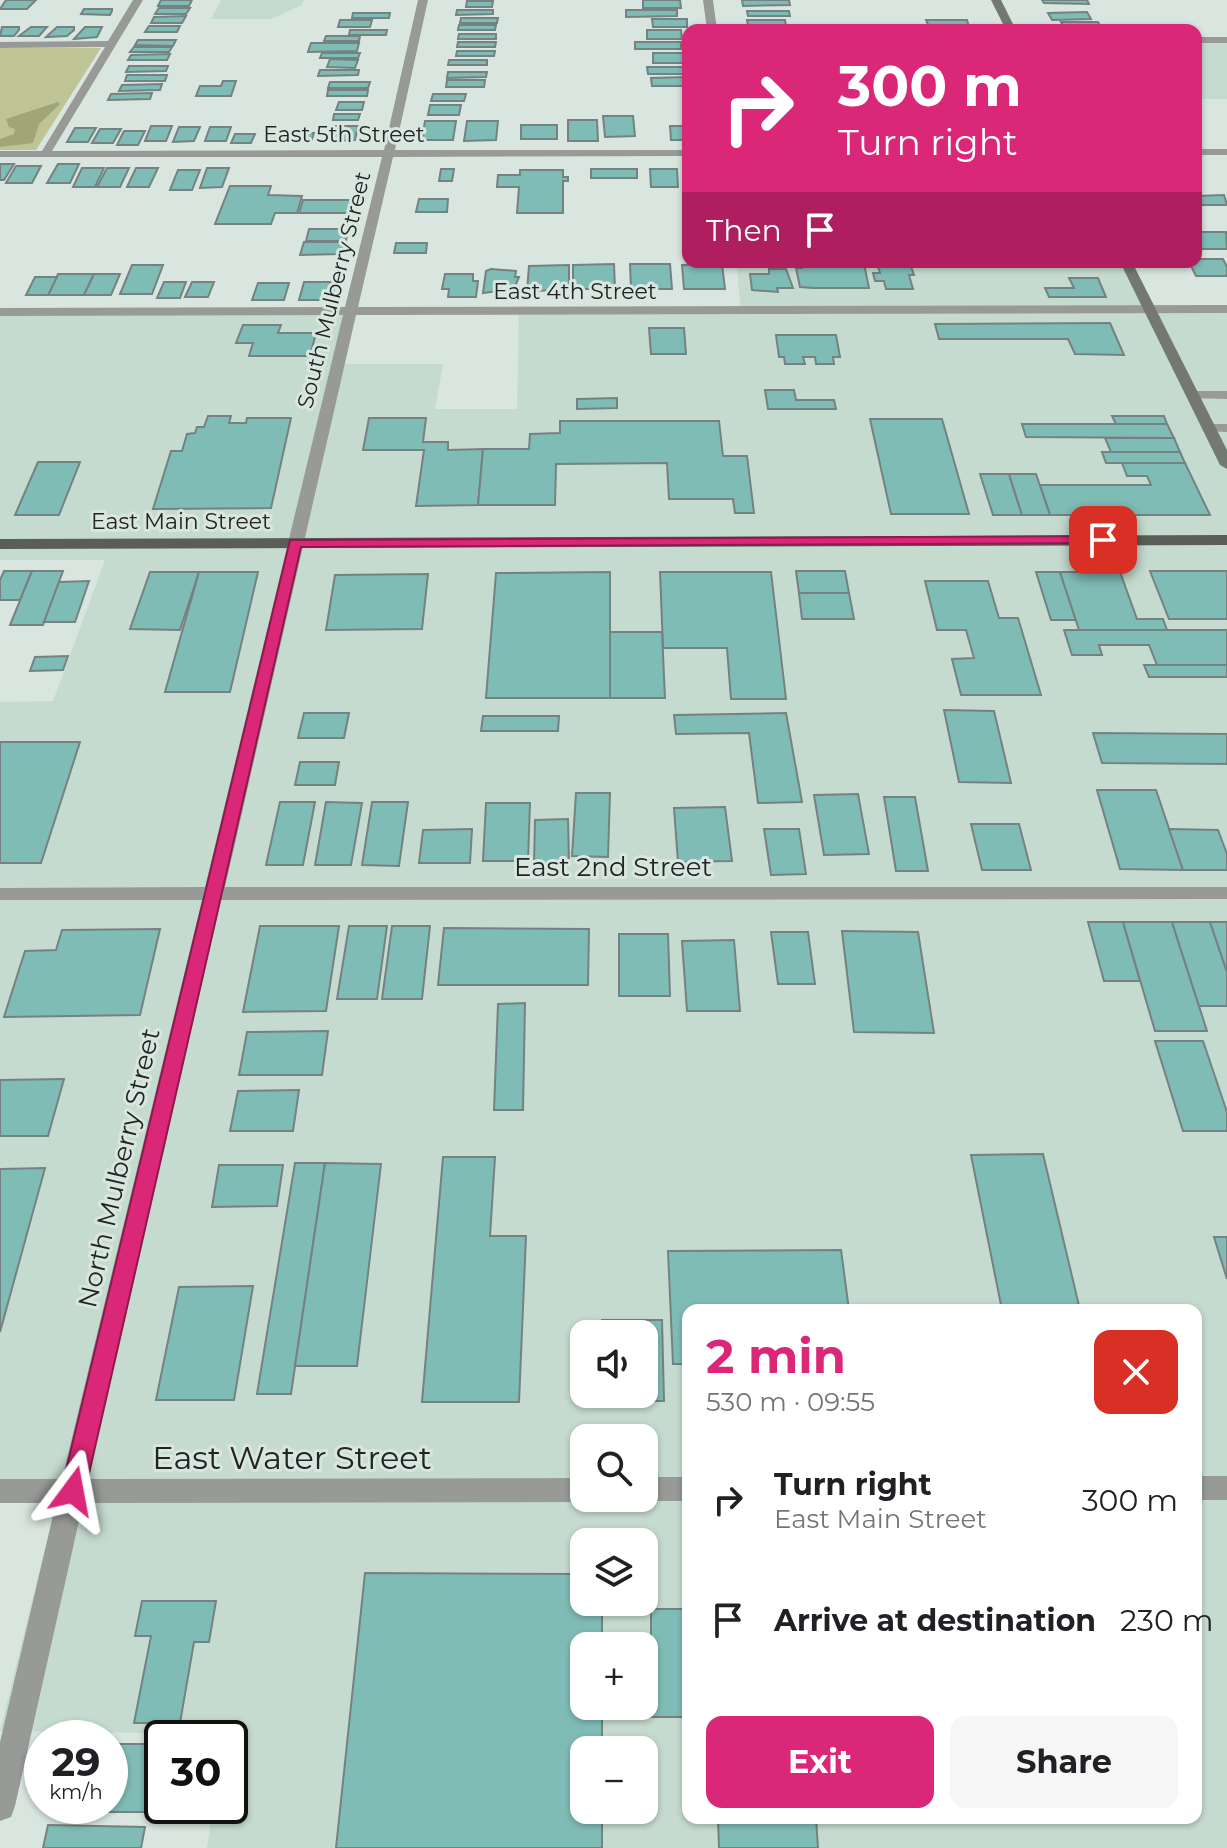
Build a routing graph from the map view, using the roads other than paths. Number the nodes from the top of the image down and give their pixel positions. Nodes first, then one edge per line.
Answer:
1 (138, 0) edge
2 (423, 0) edge
3 (708, 0) edge
4 (996, 0) edge
5 (711, 24) edge
6 (1008, 24) edge
7 (1202, 40) edge
8 (1227, 40) edge
9 (113, 44) junction
10 (0, 45) edge
11 (1202, 152) edge
12 (1227, 152) edge
13 (682, 153) edge
14 (0, 154) edge
15 (45, 154) junction
16 (388, 154) junction
17 (1129, 268) edge
18 (1150, 309) junction
19 (1227, 309) edge
20 (0, 312) edge
21 (350, 312) junction
22 (1193, 395) junction
23 (1227, 395) edge
24 (1209, 428) junction
25 (1227, 428) edge
26 (1227, 465) edge
27 (1227, 540) edge
28 (295, 543) junction
29 (0, 544) edge
30 (1227, 893) edge
31 (0, 894) edge
32 (212, 895) junction
33 (1202, 1488) edge
34 (1227, 1488) edge
35 (658, 1489) edge
36 (682, 1489) edge
37 (570, 1490) edge
38 (0, 1491) edge
39 (73, 1491) junction
40 (0, 1806) edge

1 - 9 street
2 - 16 street, South Mulberry Street
3 - 5 street
4 - 6 main road
7 - 8 street
9 - 10 street
9 - 15 street
11 - 12 street
13 - 16 street, East 5th Street
14 - 15 street, East 5th Street
15 - 16 street, East 5th Street
16 - 21 street, South Mulberry Street
17 - 18 main road
18 - 19 street, East 4th Street
18 - 21 street, East 4th Street
18 - 22 main road
20 - 21 street, East 4th Street
21 - 28 street, South Mulberry Street
22 - 23 street
22 - 24 main road
24 - 25 street
24 - 26 main road
27 - 28 main road, East Main Street
28 - 29 main road, East Main Street
28 - 32 street, North Mulberry Street
30 - 32 street, East 2nd Street
31 - 32 street, East 2nd Street
32 - 39 street, North Mulberry Street
33 - 34 street
35 - 36 street
37 - 39 street, East Water Street
38 - 39 street, East Water Street
39 - 40 street, North Mulberry Street

